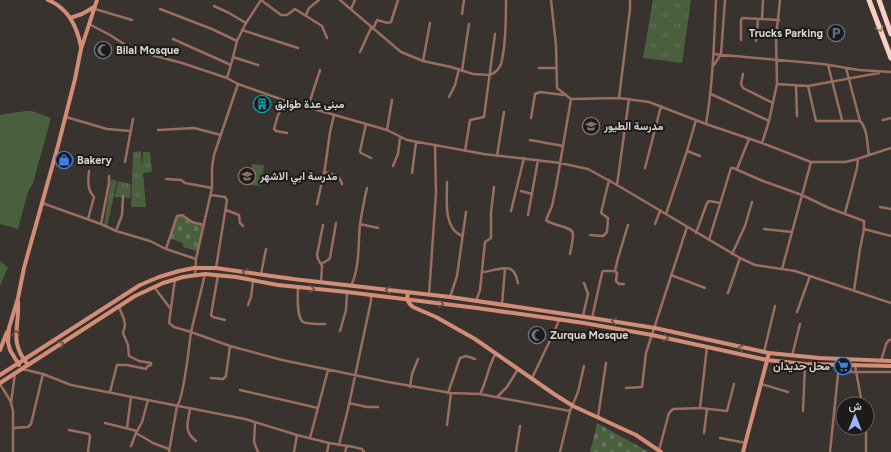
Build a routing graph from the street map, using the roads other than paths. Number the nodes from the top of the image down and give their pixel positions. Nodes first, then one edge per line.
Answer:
1 (48, 0) edge
2 (97, 0) edge
3 (261, 0) edge
4 (319, 0) edge
5 (340, 0) edge
6 (355, 0) edge
7 (398, 0) edge
8 (464, 0) edge
9 (506, 0) edge
10 (551, 0) edge
11 (630, 0) edge
12 (716, 0) edge
13 (725, 0) edge
14 (763, 0) edge
15 (780, 0) edge
16 (869, 0) edge
17 (880, 0) edge
18 (344, 1) edge
19 (214, 6) dead end
20 (94, 8) junction
21 (160, 9) dead end
22 (351, 9) junction
23 (462, 14) dead end
24 (306, 15) junction
25 (70, 18) junction
26 (758, 19) junction
27 (762, 19) junction
28 (132, 20) dead end
29 (778, 20) junction
30 (246, 23) junction
31 (430, 23) dead end
32 (89, 24) junction
33 (469, 24) dead end
34 (372, 29) junction
35 (242, 30) junction
36 (495, 34) dead end
37 (891, 34) edge
38 (327, 38) dead end
39 (173, 40) dead end
40 (741, 40) dead end
41 (236, 41) junction
42 (756, 41) dead end
43 (298, 48) dead end
44 (81, 50) junction
45 (360, 52) dead end
46 (713, 54) junction
47 (721, 54) junction
48 (233, 57) junction
49 (891, 58) edge
50 (777, 60) junction
51 (423, 61) junction
52 (231, 65) junction
53 (258, 65) dead end
54 (828, 65) junction
55 (714, 66) junction
56 (539, 68) dead end
57 (556, 68) junction
58 (846, 68) junction
59 (320, 70) dead end
60 (459, 70) junction
61 (462, 71) junction
62 (883, 72) junction
63 (891, 72) edge
64 (743, 74) dead end
65 (490, 75) junction
66 (227, 78) junction
67 (849, 79) junction
68 (832, 82) junction
69 (238, 84) junction
70 (777, 84) junction
71 (796, 85) junction
72 (808, 86) junction
73 (711, 94) junction
74 (566, 95) junction
75 (449, 97) dead end
76 (619, 98) junction
77 (571, 99) junction
78 (629, 99) junction
79 (392, 100) dead end
80 (286, 101) junction
81 (773, 103) junction
82 (661, 106) junction
83 (308, 107) junction
84 (504, 112) dead end
85 (334, 115) junction
86 (797, 116) dead end
87 (65, 117) junction
88 (531, 118) dead end
89 (891, 118) edge
90 (133, 119) dead end
91 (696, 120) junction
92 (842, 120) junction
93 (883, 120) dead end
94 (769, 121) junction
95 (860, 121) junction
96 (366, 124) junction
97 (706, 124) junction
98 (158, 130) dead end
99 (387, 130) junction
100 (130, 131) junction
101 (287, 133) dead end
102 (221, 135) junction
103 (400, 138) junction
104 (749, 139) junction
105 (530, 140) dead end
106 (416, 142) junction
107 (762, 143) junction
108 (435, 146) junction
109 (563, 146) junction
110 (891, 148) edge
111 (465, 151) junction
112 (687, 151) junction
113 (869, 155) junction
114 (497, 156) junction
115 (700, 156) dead end
116 (372, 158) dead end
117 (524, 158) junction
118 (858, 159) junction
119 (538, 160) junction
120 (125, 162) dead end
121 (811, 162) junction
122 (560, 163) junction
123 (393, 166) dead end
124 (645, 168) dead end
125 (737, 169) junction
126 (89, 171) dead end
127 (324, 172) junction
128 (412, 172) dead end
129 (109, 176) dead end
130 (166, 179) dead end
131 (609, 180) junction
132 (447, 182) dead end
133 (342, 184) dead end
134 (617, 185) junction
135 (494, 187) dead end
136 (212, 188) junction
137 (367, 188) dead end
138 (521, 191) dead end
139 (532, 194) junction
140 (211, 195) junction
141 (802, 195) junction
142 (123, 196) dead end
143 (752, 202) dead end
144 (42, 203) junction
145 (317, 204) dead end
146 (720, 204) junction
147 (880, 207) dead end
148 (891, 209) edge
149 (226, 210) junction
150 (511, 211) dead end
151 (660, 211) junction
152 (466, 212) dead end
153 (845, 213) junction
154 (666, 214) junction
155 (528, 215) dead end
156 (88, 219) junction
157 (336, 223) dead end
158 (101, 224) junction
159 (360, 224) junction
160 (655, 224) dead end
161 (204, 225) junction
162 (323, 225) dead end
163 (628, 225) dead end
164 (243, 226) dead end
165 (687, 227) junction
166 (378, 228) dead end
167 (764, 229) dead end
168 (864, 229) junction
169 (116, 231) junction
170 (792, 232) junction
171 (696, 233) junction
172 (590, 235) dead end
173 (462, 236) junction
174 (891, 236) edge
175 (709, 240) junction
176 (166, 250) junction
177 (266, 250) dead end
178 (570, 254) dead end
179 (732, 254) junction
180 (740, 258) junction
181 (196, 259) junction
182 (321, 264) junction
183 (194, 268) junction
184 (216, 268) junction
185 (505, 269) junction
186 (782, 269) junction
187 (615, 271) junction
188 (482, 272) junction
189 (204, 274) junction
190 (218, 274) junction
191 (261, 275) junction
192 (671, 275) junction
193 (195, 276) junction
194 (810, 276) junction
195 (175, 279) junction
196 (253, 280) junction
197 (321, 282) junction
198 (518, 283) dead end
199 (584, 284) dead end
200 (624, 284) dead end
201 (351, 286) junction
202 (153, 287) junction
203 (298, 287) junction
204 (705, 288) dead end
205 (854, 291) junction
206 (347, 292) junction
207 (408, 292) junction
208 (728, 293) dead end
209 (371, 295) junction
210 (429, 295) junction
211 (450, 297) junction
212 (18, 298) junction
213 (407, 299) junction
214 (476, 301) junction
215 (502, 304) junction
216 (891, 304) edge
217 (248, 305) dead end
218 (775, 306) dead end
219 (119, 307) junction
220 (170, 308) junction
221 (797, 312) dead end
222 (582, 317) junction
223 (592, 318) junction
224 (225, 320) dead end
225 (559, 320) junction
226 (325, 324) dead end
227 (800, 324) dead end
228 (9, 328) junction
229 (654, 328) junction
230 (340, 331) dead end
231 (192, 332) junction
232 (652, 335) junction
233 (891, 340) edge
234 (230, 346) junction
235 (707, 346) junction
236 (0, 350) edge
237 (496, 353) junction
238 (767, 353) junction
239 (792, 356) junction
240 (475, 358) dead end
241 (418, 359) dead end
242 (24, 360) junction
243 (767, 360) junction
244 (881, 360) junction
245 (891, 361) edge
246 (18, 363) junction
247 (606, 363) dead end
248 (804, 364) junction
249 (28, 365) junction
250 (839, 365) junction
251 (855, 365) junction
252 (584, 366) dead end
253 (891, 366) edge
254 (22, 369) junction
255 (518, 369) junction
256 (328, 370) junction
257 (33, 371) junction
258 (839, 372) junction
259 (856, 372) junction
260 (891, 372) edge
261 (15, 373) junction
262 (43, 374) junction
263 (0, 375) edge
264 (355, 375) junction
265 (211, 378) dead end
266 (532, 378) junction
267 (0, 384) edge
268 (734, 384) dead end
269 (761, 384) junction
270 (410, 387) junction
271 (626, 388) dead end
272 (240, 390) dead end
273 (110, 392) junction
274 (788, 392) dead end
275 (450, 393) junction
276 (480, 394) junction
277 (860, 396) edge
278 (131, 397) junction
279 (496, 397) junction
280 (148, 400) junction
281 (12, 403) junction
282 (349, 403) junction
283 (176, 406) junction
284 (573, 406) junction
285 (378, 407) dead end
286 (318, 408) junction
287 (700, 408) junction
288 (190, 409) junction
289 (707, 409) junction
290 (570, 411) junction
291 (803, 411) dead end
292 (598, 417) junction
293 (255, 422) junction
294 (105, 423) dead end
295 (447, 425) dead end
296 (520, 426) dead end
297 (13, 428) junction
298 (127, 428) junction
299 (69, 430) dead end
300 (137, 432) junction
301 (704, 433) dead end
302 (297, 435) junction
303 (866, 436) edge
304 (310, 438) junction
305 (720, 438) dead end
306 (196, 441) dead end
307 (329, 443) junction
308 (746, 443) junction
309 (339, 445) junction
310 (132, 446) dead end
311 (347, 446) junction
312 (169, 451) edge
313 (660, 451) edge
314 (13, 452) edge
315 (88, 452) edge
316 (258, 452) edge
317 (294, 452) edge
318 (327, 452) edge
319 (346, 452) edge
320 (364, 452) edge
321 (516, 452) edge
322 (560, 452) edge
323 (743, 452) edge
324 (830, 452) edge
325 (866, 452) edge

1 - 25 main road
2 - 20 main road
3 - 24 street
3 - 30 street
4 - 24 street
5 - 18 street
6 - 22 street
7 - 34 street
8 - 23 street
9 - 65 street
10 - 57 street
11 - 76 street
12 - 46 street
13 - 47 street
14 - 27 street
15 - 29 street
16 -> 49 highway
17 - 37 highway
18 - 22 street
19 - 30 street
20 - 25 main road
20 - 28 street
20 - 32 main road
21 - 41 street
22 - 34 street
24 - 38 street
25 - 44 main road
26 - 27 street
26 - 40 street
26 - 42 street
27 - 29 street
29 - 50 street
30 - 35 street
31 - 51 street
32 - 44 main road
32 - 66 street
33 - 61 street
34 - 45 street
34 - 51 street
35 - 41 street
35 - 43 street
36 - 65 street
39 - 52 street
41 - 48 street
44 - 87 main road
46 - 47 street
46 - 55 street
47 - 50 street
47 - 55 street
48 - 52 street
48 - 53 street
50 - 54 street
50 - 70 street
51 - 60 street
52 - 66 street
54 - 58 street
54 - 68 street
55 - 73 street
56 - 57 street
57 - 74 street
58 - 62 street
58 - 67 street
59 - 83 street
60 - 61 street
60 - 75 street
61 - 65 street
62 - 63 street
62 - 67 street
64 - 81 street
65 - 111 street
66 - 69 street
67 - 68 street
67 - 95 street
68 - 72 street
68 - 92 street
69 - 80 street
69 - 102 street
70 - 71 street
70 - 81 street
71 - 72 street
71 - 86 street
72 - 92 street
73 - 94 street
73 - 97 street
74 - 77 street
74 - 88 street
76 - 77 street
76 - 78 street
77 - 109 street
78 - 82 street
78 - 134 street
79 - 99 street
80 - 83 street
80 - 101 street
81 - 94 street
82 - 91 street
82 - 124 street
83 - 85 street
84 - 114 street
85 - 96 street
85 - 127 street
87 - 100 street
87 - 144 main road
89 - 93 street
90 - 100 street
91 - 97 street
91 - 112 street
92 - 95 street
94 - 107 street
95 - 113 street
96 - 99 street
96 - 116 street
97 - 104 street
98 - 102 street
99 - 103 street
100 - 120 street
102 - 136 street
103 - 106 street
103 - 123 street
104 - 107 street
104 - 125 street
105 - 109 street
106 - 108 street
106 - 128 street
107 - 121 street
108 - 111 street
108 - 210 street
109 - 122 street
110 - 113 street
111 - 114 street
112 - 115 street
112 - 154 street
113 - 118 street
114 - 117 street
117 - 119 street
117 - 150 street
118 - 121 street
118 - 153 street
119 - 122 street
119 - 139 street
121 - 141 street
122 - 131 street
122 - 178 street
125 - 141 street
125 - 146 street
126 - 156 street
127 - 133 street
127 - 145 street
129 - 158 street
130 - 136 street
131 - 134 street
131 - 172 street
132 - 173 street
134 - 151 street
135 - 188 street
136 - 140 street
137 - 159 street
138 - 139 street
139 - 155 street
140 - 149 street
140 - 161 street
141 - 153 street
141 - 170 street
142 - 169 street
143 - 179 street
144 - 156 street
144 - 212 main road
146 - 171 street
146 - 175 street
147 - 148 street
149 - 164 street
149 - 184 street
151 - 154 street
151 - 160 street
152 - 173 street
153 - 168 street
154 - 165 street
156 - 158 street
157 - 182 street
158 - 169 street
159 - 166 street
159 - 201 street
161 - 176 street
161 - 181 street
162 - 182 street
163 - 187 street
165 - 171 street
165 - 192 street
167 - 170 street
168 - 174 street
168 - 205 street
169 - 176 street
170 - 186 street
171 - 175 street
173 - 211 street
175 - 179 street
176 - 181 street
177 - 191 street
179 - 180 street
180 - 186 street
180 - 208 street
181 - 183 street
182 - 197 street
183 - 184 main road
183 - 193 street
183 - 242 main road
191 -> 184 main road
185 - 188 street
185 - 198 street
185 - 215 street
186 - 194 street
187 - 200 street
187 - 223 street
188 - 214 street
189 - 190 main road
189 - 193 main road
189 - 231 street
190 - 196 main road
190 - 224 street
191 - 197 main road
192 - 204 street
192 - 229 street
193 - 195 main road
194 - 205 street
194 - 221 street
195 - 202 main road
195 - 220 street
196 - 203 main road
196 - 217 street
197 - 201 main road
199 - 222 street
207 -> 201 main road
202 - 219 main road
202 - 220 street
203 -> 206 main road
203 - 226 street
205 - 216 street
206 - 209 main road
206 - 230 street
207 - 210 main road
207 - 213 main road
209 - 213 main road
209 - 264 street
210 - 211 main road
211 - 214 main road
212 - 228 main road
242 -> 212 main road
213 -> 225 main road
213 - 237 main road
214 - 215 main road
215 - 222 main road
218 - 238 street
249 -> 219 main road
219 - 273 street
220 - 231 street
222 - 223 main road
229 -> 223 main road
225 - 232 main road
225 - 266 street
227 - 239 street
228 - 236 main road
228 - 246 main road
229 - 232 street
238 -> 229 main road
231 - 234 street
231 - 283 street
232 -> 235 main road
232 - 271 street
233 - 244 street
234 - 256 street
234 - 265 street
235 - 243 main road
235 - 287 street
237 - 255 main road
237 - 276 street
238 - 239 main road
238 - 243 main road
239 - 244 main road
240 - 275 street
241 - 270 street
242 - 246 main road
242 - 249 main road
243 - 248 main road
243 - 269 main road
244 - 245 main road
246 - 254 main road
246 - 263 main road
247 - 292 street
248 - 250 main road
248 - 291 street
249 - 254 main road
249 - 257 street
250 - 251 main road
250 - 258 street
251 - 253 main road
251 - 259 street
252 - 284 street
254 - 257 street
254 - 261 main road
255 - 266 main road
255 - 279 street
256 - 264 street
256 - 286 street
257 - 262 street
258 - 259 street
258 - 324 street
259 - 260 street
259 - 277 street
261 - 267 main road
261 - 281 street
262 - 273 street
262 - 297 street
264 - 270 street
264 - 282 street
266 - 284 main road
267 - 281 street
268 - 289 street
269 - 274 street
269 - 308 main road
270 - 275 street
272 - 286 street
273 - 278 street
275 - 276 street
275 - 295 street
276 - 279 street
278 - 280 street
278 - 298 street
279 - 290 street
280 - 283 street
280 - 300 street
281 - 297 street
282 - 285 street
282 - 309 street
283 - 288 street
283 - 312 street
284 - 290 street
284 - 292 main road
286 - 304 street
287 - 289 street
287 - 313 street
288 - 293 street
288 - 306 street
289 - 301 street
290 - 322 street
292 - 313 main road
293 - 302 street
293 - 316 street
294 - 298 street
296 - 321 street
297 - 314 street
298 - 300 street
299 - 315 street
300 - 310 street
300 - 312 street
302 - 304 street
302 - 317 street
303 - 325 street
304 - 307 street
305 - 308 street
307 - 309 street
307 - 318 street
308 - 323 main road
309 - 311 street
311 - 319 street
311 - 320 street

